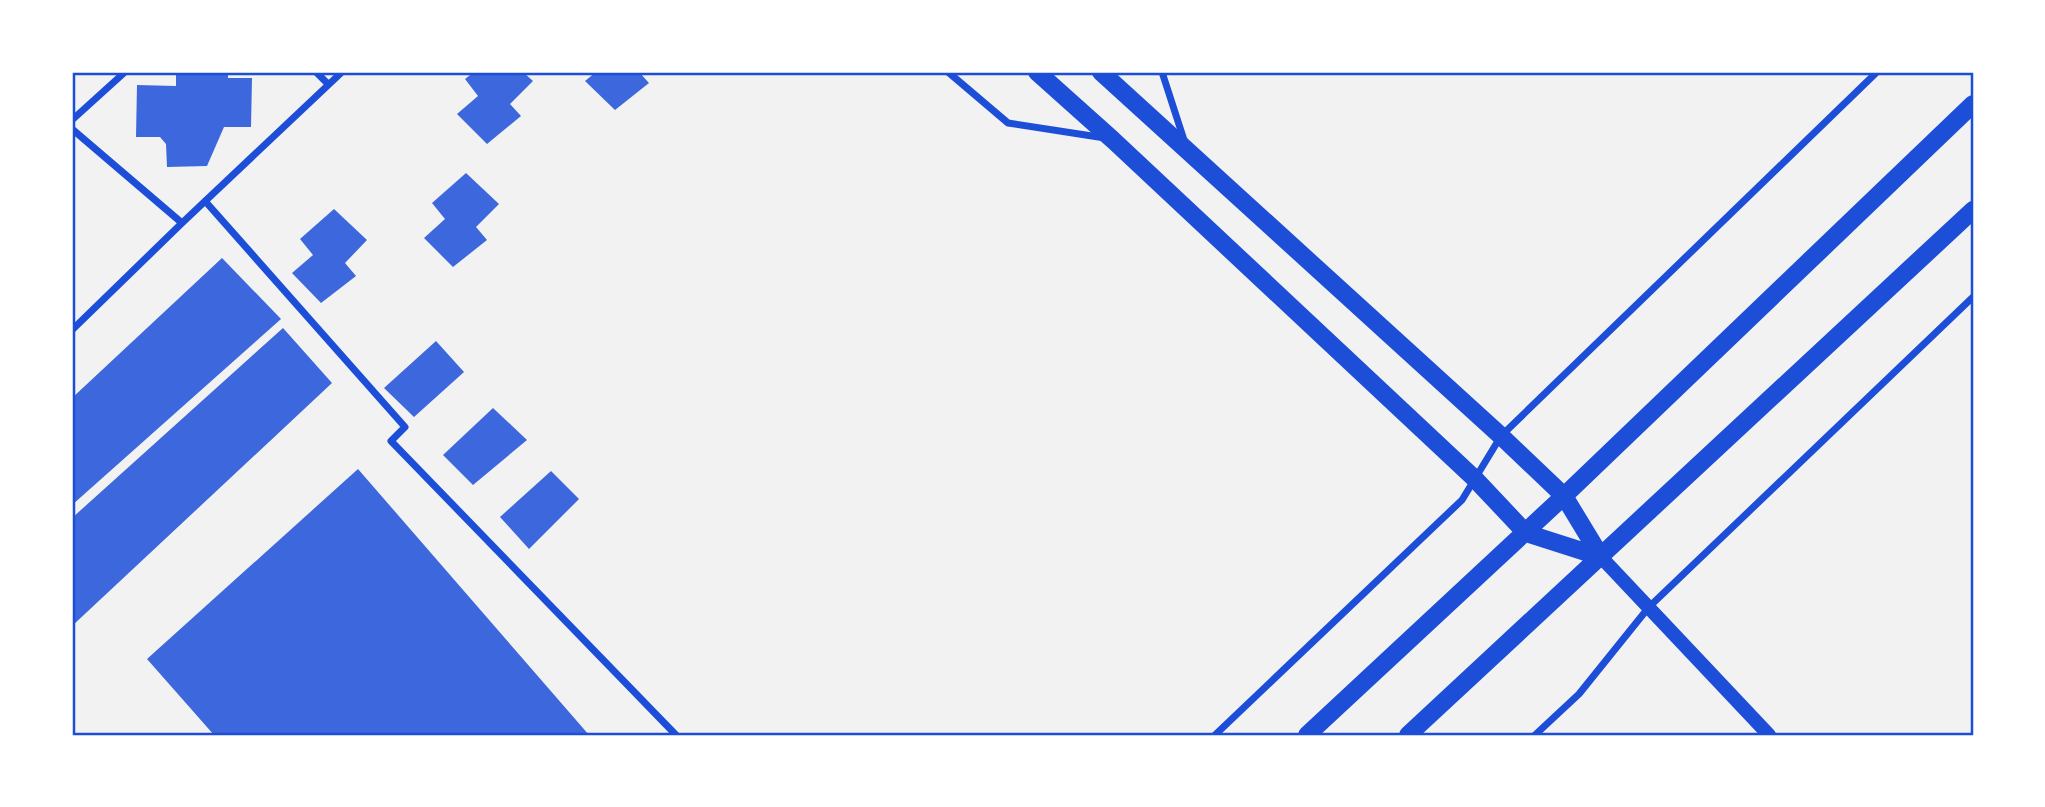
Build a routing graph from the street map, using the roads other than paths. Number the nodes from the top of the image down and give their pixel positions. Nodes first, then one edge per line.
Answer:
1 (125, 72) edge
2 (316, 72) edge
3 (342, 72) edge
4 (948, 72) edge
5 (1037, 72) edge
6 (1101, 72) edge
7 (1162, 72) edge
8 (1877, 72) edge
9 (328, 84) junction
10 (1973, 104) edge
11 (72, 120) edge
12 (72, 129) edge
13 (1113, 140) junction
14 (1187, 151) junction
15 (205, 201) junction
16 (1973, 210) edge
17 (182, 223) junction
18 (1973, 296) edge
19 (72, 330) edge
20 (1502, 436) junction
21 (1475, 479) junction
22 (1564, 496) junction
23 (1526, 533) junction
24 (1601, 556) junction
25 (1649, 607) junction
26 (676, 735) edge
27 (1215, 735) edge
28 (1307, 735) edge
29 (1408, 735) edge
30 (1535, 735) edge
31 (1769, 735) edge

1 - 11 street
2 - 9 street
3 - 9 street
4 - 13 street
5 - 13 main road
6 - 14 main road
7 - 14 street
8 - 20 street
9 - 15 street
10 - 22 main road
12 - 17 street
13 - 21 main road
14 - 20 main road
15 - 17 street
15 - 26 street
16 - 24 main road
17 - 19 street
18 - 25 street
20 - 21 street
20 - 22 main road
21 - 23 main road
21 - 27 street
22 - 23 main road
22 - 24 main road
23 - 24 main road
23 - 28 main road
24 - 25 main road
24 - 29 main road
25 - 30 street
25 - 31 main road

